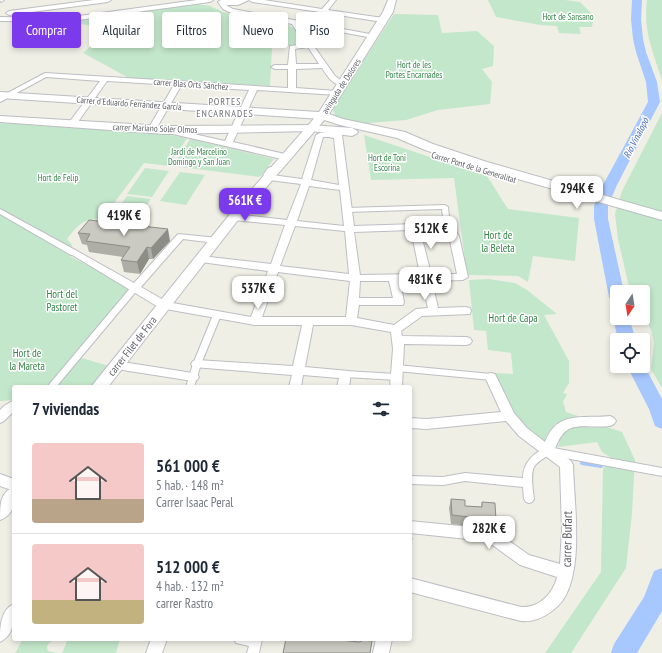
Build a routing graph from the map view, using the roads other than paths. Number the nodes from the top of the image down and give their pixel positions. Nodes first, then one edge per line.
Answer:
1 (101, 0) edge
2 (108, 0) edge
3 (210, 0) edge
4 (246, 0) edge
5 (252, 0) edge
6 (333, 0) edge
7 (392, 0) edge
8 (220, 1) edge
9 (324, 11) junction
10 (35, 12) edge
11 (106, 12) edge
12 (128, 12) edge
13 (0, 14) edge
14 (12, 16) edge
15 (12, 16) edge
16 (0, 19) edge
17 (383, 20) junction
18 (294, 22) joint
19 (296, 25) edge
20 (344, 31) edge
21 (373, 36) junction
22 (296, 47) edge
23 (312, 48) edge
24 (323, 66) junction
25 (275, 67) dead end
26 (292, 67) junction
27 (105, 79) junction
28 (179, 83) junction
29 (254, 88) junction
30 (340, 88) junction
31 (292, 90) junction
32 (2, 96) edge
33 (90, 100) junction
34 (166, 105) junction
35 (244, 110) junction
36 (322, 116) junction
37 (0, 119) edge
38 (72, 124) junction
39 (235, 128) junction
40 (311, 128) junction
41 (152, 129) junction
42 (165, 130) junction
43 (336, 130) junction
44 (228, 144) junction
45 (273, 155) junction
46 (286, 158) junction
47 (500, 173) junction
48 (268, 177) junction
49 (306, 182) junction
50 (344, 188) junction
51 (0, 210) edge
52 (348, 210) junction
53 (662, 216) edge
54 (234, 217) junction
55 (662, 222) edge
56 (291, 223) junction
57 (447, 226) junction
58 (415, 227) junction
59 (350, 229) junction
60 (215, 240) junction
61 (74, 253) joint
62 (201, 259) junction
63 (274, 268) junction
64 (426, 277) junction
65 (355, 278) junction
66 (394, 278) junction
67 (135, 288) junction
68 (354, 301) junction
69 (164, 305) junction
70 (466, 311) dead end
71 (434, 312) junction
72 (217, 315) junction
73 (255, 321) junction
74 (308, 321) junction
75 (351, 321) junction
76 (397, 335) junction
77 (466, 340) dead end
78 (197, 364) junction
79 (116, 365) junction
80 (298, 370) junction
81 (345, 374) junction
82 (397, 377) edge
83 (491, 377) joint
84 (192, 382) edge
85 (52, 385) edge
86 (101, 385) edge
87 (295, 385) edge
88 (343, 385) edge
89 (12, 407) edge
90 (509, 416) junction
91 (0, 418) edge
92 (610, 421) dead end
93 (412, 423) edge
94 (548, 451) junction
95 (662, 472) edge
96 (0, 480) edge
97 (412, 480) edge
98 (528, 483) junction
99 (12, 484) edge
100 (12, 497) edge
101 (529, 499) dead end
102 (0, 512) edge
103 (412, 526) edge
104 (566, 573) junction
105 (412, 586) edge
106 (12, 614) edge
107 (0, 634) edge
108 (158, 641) edge
109 (245, 641) edge
110 (384, 641) edge
111 (255, 645) edge
112 (154, 653) edge
113 (381, 653) edge

1 - 2 street
1 - 10 street
1 - 11 street
3 - 12 street
4 - 8 street
5 - 9 street
6 - 9 street
7 - 17 main road, avinguda de Dolores
8 - 18 street
9 - 17 street
13 - 14 street
15 - 16 street
17 - 21 main road, avinguda de Dolores
18 - 19 street
20 - 21 street
21 - 30 main road, avinguda de Dolores
22 - 26 street
23 - 24 street
24 - 26 street
24 - 30 street
25 - 26 street
26 - 31 street
27 - 28 street, carrer Blas Orts Sánchez
27 - 32 street, carrer Blas Orts Sánchez
27 - 33 street
28 - 29 street, carrer Blas Orts Sánchez
28 - 34 street
29 - 31 street, carrer Blas Orts Sánchez
29 - 35 street
30 - 31 street, carrer Blas Orts Sánchez
30 - 36 main road, avinguda de Dolores
32 - 33 main road, Carrer d'Eduardo Ferrández García
33 - 34 main road, Carrer d'Eduardo Ferrández García
33 - 38 street
34 - 35 main road, Carrer d'Eduardo Ferrández García
34 - 41 street
35 - 36 main road, Carrer d'Eduardo Ferrández García
35 - 39 street
36 - 40 street, avinguda de Dolores
36 - 43 main road, Carrer Pont de la Generalitat
37 - 38 main road, carrer Mariano Soler Olmos
38 - 41 main road, carrer Mariano Soler Olmos
39 - 40 main road, carrer Mariano Soler Olmos
39 - 42 main road, carrer Mariano Soler Olmos
39 - 44 street
40 - 43 main road, Carrer Pont de la Generalitat
40 - 46 street, avinguda de Dolores
41 - 42 main road, carrer Mariano Soler Olmos
42 - 44 street
43 - 47 main road, Carrer Pont de la Generalitat
43 - 49 street
43 - 50 street
44 - 45 street
45 - 46 street
45 - 48 street
46 - 48 street, avinguda de Dolores
47 - 53 main road, Carrer Pont de la Generalitat
47 - 55 main road, Carrer Pont de la Generalitat
48 - 49 street
48 - 54 street, avinguda de Dolores
49 - 50 street
49 - 56 street
50 - 52 street
51 - 61 street
52 - 57 street
52 - 59 street
54 - 56 street
54 - 60 street, carrer Filet de Fora
56 - 59 street
56 - 63 street
57 - 58 street
57 - 64 street
58 - 59 street
58 - 64 street
59 - 65 street
60 - 62 street, carrer Filet de Fora
60 - 67 street
61 - 67 street
62 - 63 street
62 - 69 street, carrer Filet de Fora
63 - 65 street
63 - 73 street
64 - 66 street
64 - 71 street
65 - 66 street
65 - 68 street
66 - 68 street
67 - 69 street
67 - 85 street
68 - 75 street
69 - 72 street
69 - 79 street, carrer Filet de Fora
70 - 71 street
71 - 76 street
72 - 73 street
72 - 78 street
73 - 74 street
74 - 75 street
74 - 80 street
75 - 76 street
76 - 77 street
76 - 82 street
78 - 80 street
78 - 84 street
79 - 84 street
79 - 86 street, carrer Filet de Fora
80 - 81 street
80 - 87 street
81 - 82 street
81 - 88 street
82 - 83 street
83 - 90 street
89 - 91 street
90 - 93 street
90 - 94 street
92 - 94 street
94 - 95 street
94 - 98 street
94 - 104 street, carrer Bufart
96 - 99 street
97 - 98 street
98 - 101 street
100 - 102 street
103 - 104 street
104 - 105 street, carrer Bufart
106 - 107 street
108 - 112 street
109 - 111 street
110 - 113 street

